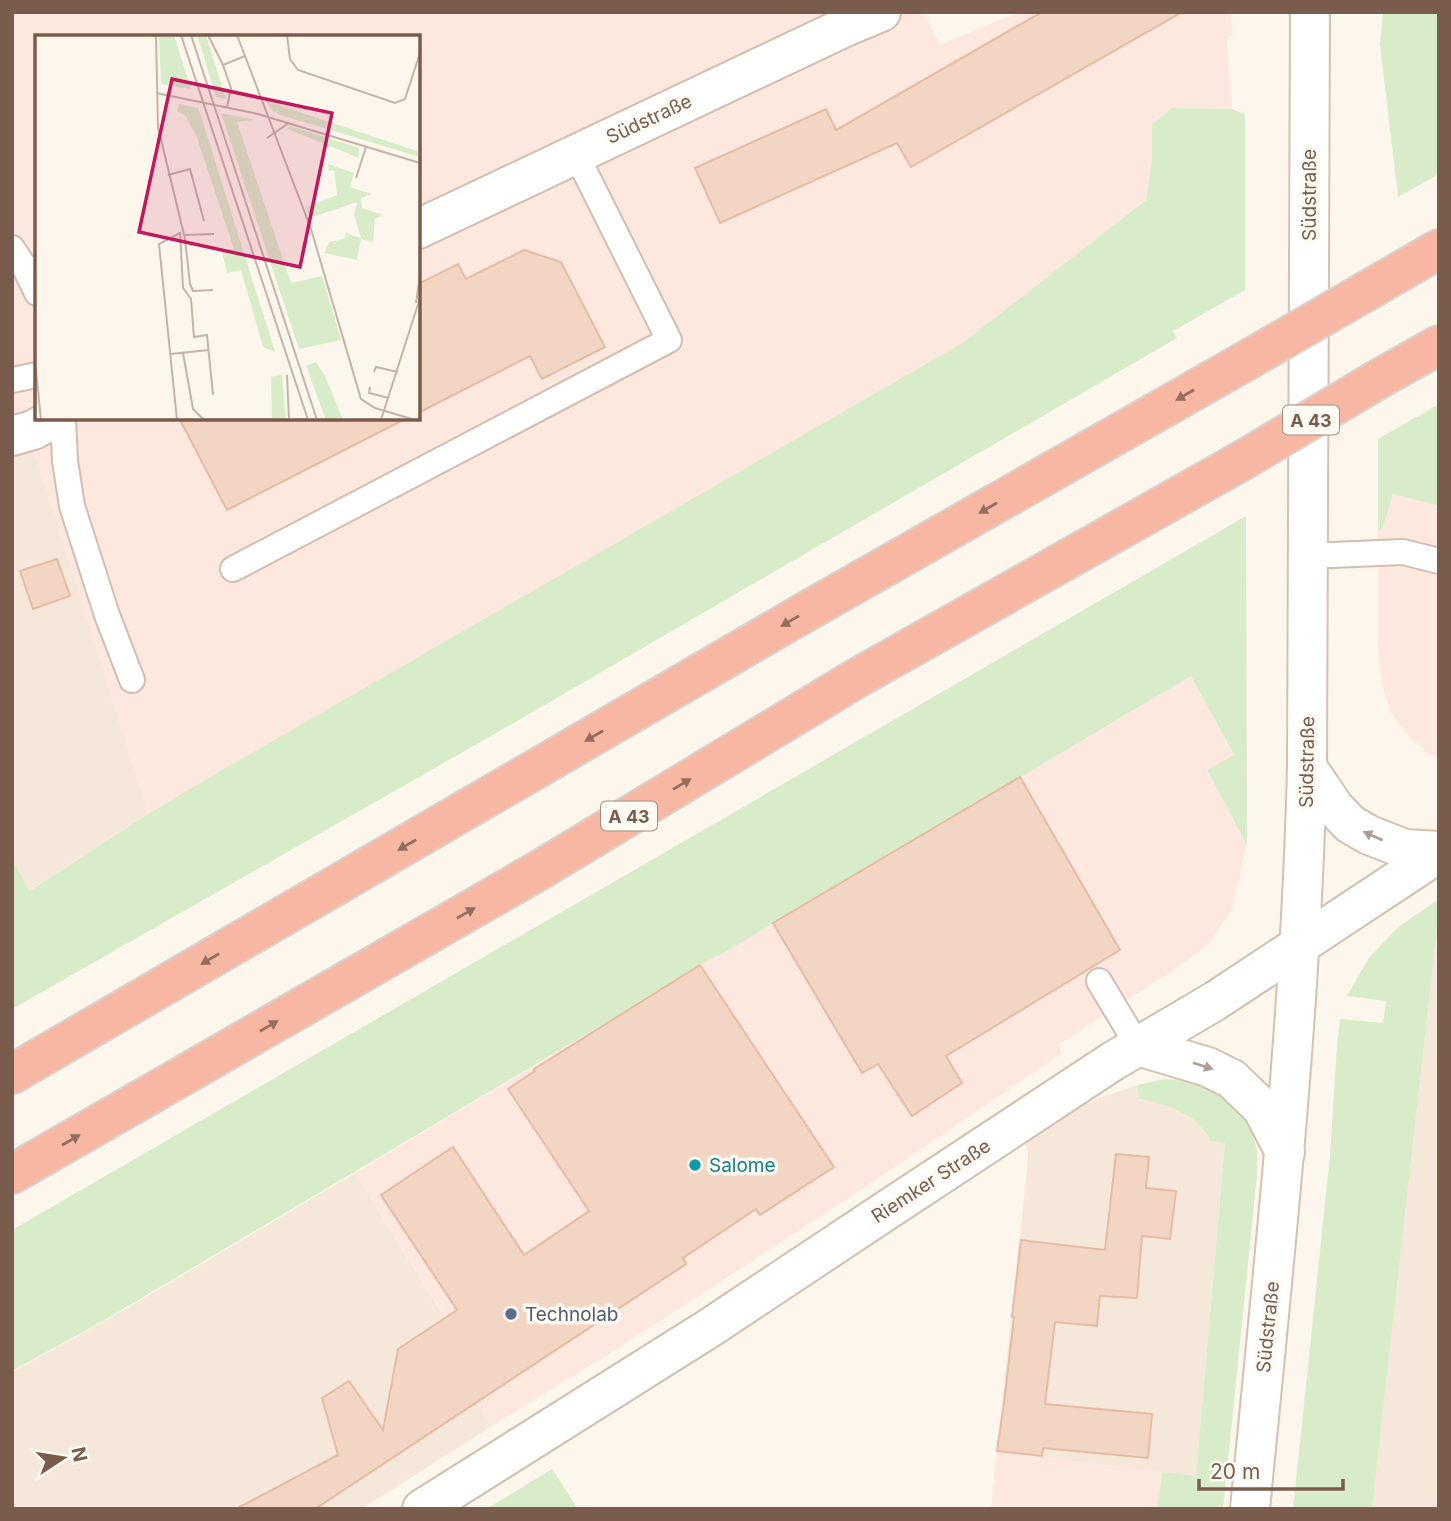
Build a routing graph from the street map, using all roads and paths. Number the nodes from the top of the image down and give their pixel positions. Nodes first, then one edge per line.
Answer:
1 (881, 12) edge
2 (1310, 12) edge
3 (576, 154) junction
4 (420, 228) edge
5 (12, 248) edge
6 (1439, 249) edge
7 (35, 289) edge
8 (1439, 345) edge
9 (35, 375) edge
10 (12, 380) edge
11 (51, 420) edge
12 (64, 420) edge
13 (12, 436) edge
14 (1308, 555) junction
15 (1439, 561) edge
16 (233, 569) dead end
17 (132, 680) dead end
18 (1307, 767) junction
19 (1439, 852) edge
20 (1300, 946) junction
21 (1099, 981) dead end
22 (1138, 1046) junction
23 (12, 1074) edge
24 (1285, 1152) junction
25 (12, 1174) edge
26 (422, 1509) edge
27 (1250, 1509) edge

1 - 3 street, Südstraße
2 - 14 street, Südstraße
3 - 4 street, Südstraße
3 - 16 lane
5 - 7 lane
6 -> 23 highway, bridge
25 -> 8 highway, A 43, bridge
9 - 10 lane
11 - 13 street
12 - 17 lane
14 - 15 lane
14 - 18 street, Südstraße
19 -> 18 street
18 - 20 street, Südstraße
19 - 20 street, Riemker Straße
20 - 22 street, Riemker Straße
20 - 24 street, Südstraße
21 - 22 lane
22 -> 24 street
22 - 26 street, Riemker Straße
24 - 27 street, Südstraße

